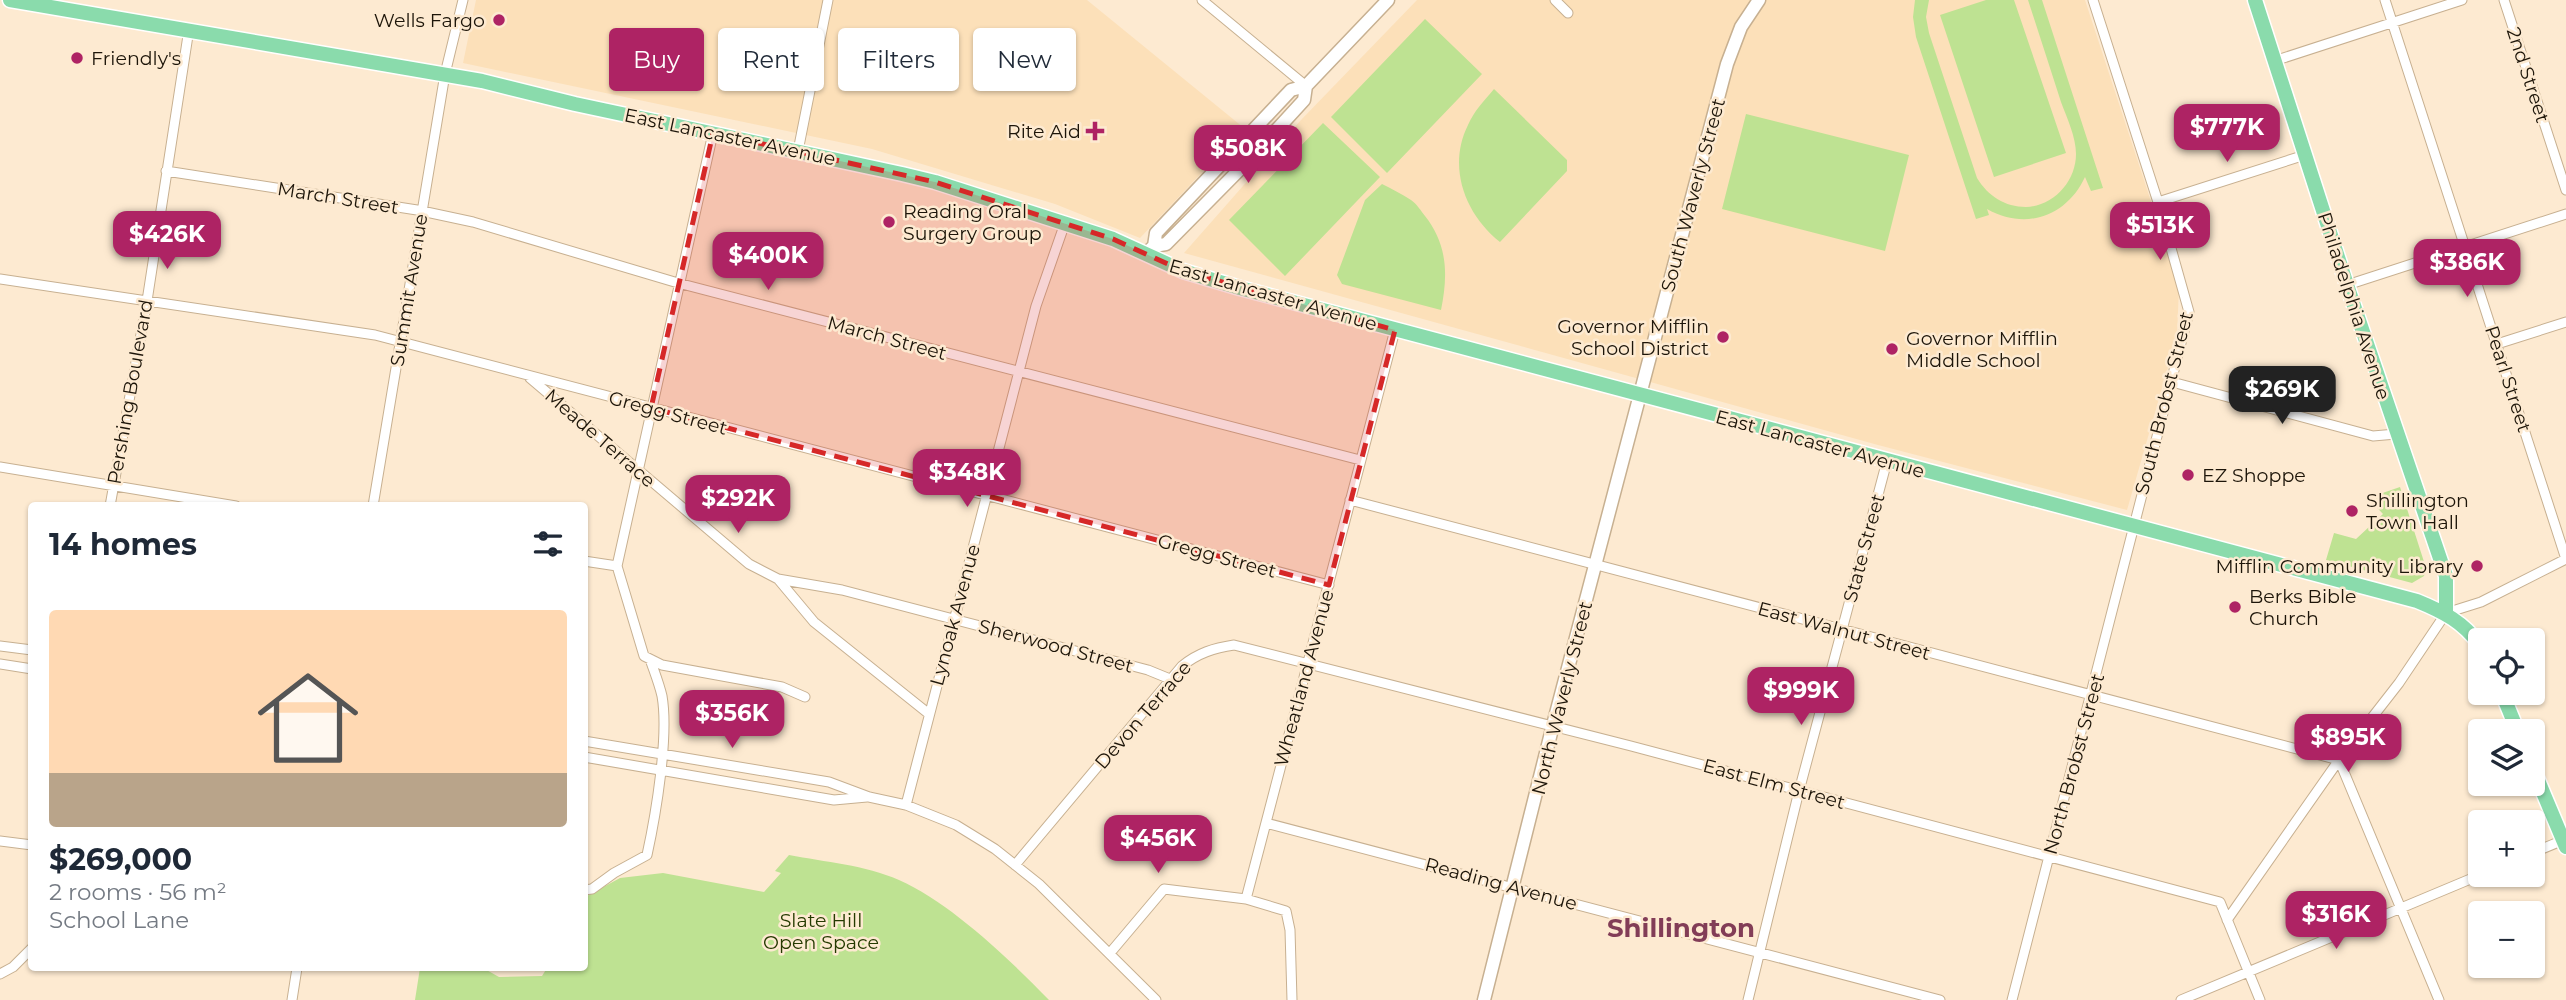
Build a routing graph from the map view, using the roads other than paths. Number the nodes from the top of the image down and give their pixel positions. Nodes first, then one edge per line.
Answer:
1 (10, 0) edge
2 (463, 0) edge
3 (828, 0) edge
4 (1202, 0) edge
5 (1388, 0) edge
6 (1555, 0) edge
7 (1759, 0) edge
8 (2093, 0) edge
9 (2255, 0) edge
10 (2385, 0) edge
11 (2462, 0) edge
12 (2504, 0) edge
13 (1568, 13) dead end
14 (2393, 23) junction
15 (189, 29) junction
16 (2274, 61) junction
17 (445, 74) junction
18 (1306, 86) junction
19 (713, 133) junction
20 (797, 151) junction
21 (2305, 155) junction
22 (166, 171) junction
23 (2566, 190) edge
24 (2158, 202) junction
25 (422, 213) junction
26 (2566, 214) edge
27 (1065, 223) junction
28 (2465, 246) junction
29 (1150, 250) junction
30 (0, 279) edge
31 (678, 284) junction
32 (2347, 285) junction
33 (147, 301) junction
34 (2566, 322) edge
35 (1395, 330) junction
36 (400, 341) junction
37 (2497, 344) junction
38 (1018, 372) junction
39 (528, 376) junction
40 (2172, 382) junction
41 (1639, 396) junction
42 (651, 408) junction
43 (2396, 435) junction
44 (1360, 460) junction
45 (1887, 461) junction
46 (0, 467) edge
47 (638, 471) junction
48 (113, 485) junction
49 (986, 495) junction
50 (1350, 500) junction
51 (111, 502) edge
52 (213, 502) edge
53 (374, 502) edge
54 (2134, 527) junction
55 (2566, 559) edge
56 (588, 562) edge
57 (1596, 565) junction
58 (617, 566) junction
59 (778, 579) junction
60 (1329, 585) junction
61 (2446, 613) junction
62 (954, 619) junction
63 (1842, 630) junction
64 (2468, 632) edge
65 (0, 646) edge
66 (28, 650) edge
67 (650, 659) junction
68 (1308, 662) junction
69 (0, 664) edge
70 (28, 668) edge
71 (1170, 679) junction
72 (2091, 696) junction
73 (805, 697) dead end
74 (929, 714) junction
75 (1553, 725) junction
76 (588, 742) edge
77 (661, 754) junction
78 (588, 758) edge
79 (2339, 760) junction
80 (660, 769) junction
81 (1799, 791) junction
82 (2545, 796) edge
83 (869, 797) junction
84 (906, 805) junction
85 (1266, 823) junction
86 (0, 841) edge
87 (2565, 842) edge
88 (28, 844) edge
89 (2545, 849) edge
90 (2050, 857) junction
91 (1016, 865) junction
92 (2468, 880) edge
93 (1514, 888) junction
94 (588, 889) edge
95 (1246, 899) junction
96 (2400, 908) junction
97 (2228, 920) junction
98 (28, 952) edge
99 (1110, 953) junction
100 (1760, 953) junction
101 (297, 971) edge
102 (2248, 972) junction
103 (0, 974) edge
104 (292, 1000) edge
105 (1156, 1000) edge
106 (1292, 1000) edge
107 (1484, 1000) edge
108 (1748, 1000) edge
109 (1940, 1000) edge
110 (2012, 1000) edge
111 (2181, 1000) edge
112 (2260, 1000) edge
113 (2439, 1000) edge

1 - 15 main road, East Lancaster Avenue
2 - 17 street, Summit Avenue
3 - 20 street
4 - 18 street
5 - 18 street
6 - 13 street
7 - 41 street, South Waverly Street
8 - 24 street, South Brobst Street
9 - 16 main road, Philadelphia Avenue
10 - 14 street, Pearl Street
11 - 14 street
12 - 23 street, 2nd Street
14 - 16 street
14 - 28 street, Pearl Street
15 - 17 main road, East Lancaster Avenue
15 - 22 street, Pershing Boulevard
16 - 21 main road, Philadelphia Avenue
17 - 19 main road, East Lancaster Avenue
17 - 25 street, Summit Avenue
18 - 29 street
19 - 20 main road, East Lancaster Avenue
19 - 31 street
20 - 27 main road, East Lancaster Avenue
21 - 24 street
21 - 32 main road, Philadelphia Avenue
22 - 25 street, March Street
22 - 33 street, Pershing Boulevard
24 - 40 street, South Brobst Street
25 - 31 street, March Street
25 - 36 street, Summit Avenue
26 - 28 street
27 - 29 main road, East Lancaster Avenue
27 - 38 street, Lynoak Avenue
28 - 32 street
28 - 37 street, Pearl Street
29 - 35 main road, East Lancaster Avenue
30 - 33 street, Gregg Street
31 - 38 street, March Street
31 - 42 street
32 - 43 main road, Philadelphia Avenue
33 - 36 street, Gregg Street
33 - 48 street, Pershing Boulevard
34 - 37 street
35 - 41 main road, East Lancaster Avenue
35 - 44 street, Wheatland Avenue
36 - 39 street, Gregg Street
36 - 53 street, Summit Avenue
37 - 55 street, Pearl Street
38 - 44 street, March Street
38 - 49 street, Lynoak Avenue
39 - 42 street, Gregg Street
39 - 47 street, Meade Terrace
40 - 43 street
40 - 54 street, South Brobst Street
41 - 45 main road, East Lancaster Avenue
41 - 57 street, North Waverly Street
42 - 47 street
42 - 49 street, Gregg Street
43 - 61 main road, Philadelphia Avenue
44 - 50 street, Wheatland Avenue
45 - 54 main road, East Lancaster Avenue
45 - 63 street, State Street
46 - 48 street
47 - 58 street
47 - 59 street, Meade Terrace
48 - 51 street, Pershing Boulevard
48 - 52 street
49 - 60 street, Gregg Street
49 - 62 street, Lynoak Avenue
50 - 57 street, East Walnut Street
50 - 60 street, Wheatland Avenue
54 - 61 main road, East Lancaster Avenue
54 - 72 street, North Brobst Street
55 - 61 street
56 - 58 street
57 - 63 street, East Walnut Street
57 - 75 street, North Waverly Street
58 - 67 street
59 - 62 street, Sherwood Street
59 - 74 street, Meade Terrace
60 - 68 street, Wheatland Avenue
61 - 64 main road
61 - 79 street
62 - 71 street, Sherwood Street
62 - 74 street, Lynoak Avenue
63 - 72 street, East Walnut Street
63 - 81 street, State Street
65 - 66 street
67 - 73 street
67 - 77 street
68 - 71 street, Devon Terrace
68 - 75 street, East Elm Street
68 - 85 street, Wheatland Avenue
69 - 70 street
71 - 91 street, Devon Terrace
72 - 79 street, East Walnut Street
72 - 90 street, North Brobst Street
74 - 84 street, Lynoak Avenue
75 - 81 street, East Elm Street
75 - 93 street, North Waverly Street
76 - 77 street
77 - 80 street
77 - 83 street
78 - 80 street
79 - 96 street
79 - 97 street
80 - 83 street
80 - 94 street
81 - 90 street, East Elm Street
81 - 100 street, State Street
82 - 87 main road
83 - 84 street
84 - 91 street
85 - 93 street, Reading Avenue
85 - 95 street, Wheatland Avenue
86 - 88 street
87 - 89 street
90 - 97 street, East Elm Street
90 - 110 street, North Brobst Street
91 - 99 street
92 - 96 street
93 - 100 street, Reading Avenue
93 - 107 street, North Waverly Street
95 - 99 street
95 - 106 street
96 - 102 street
96 - 113 street
97 - 102 street
98 - 103 street
99 - 105 street
100 - 108 street, State Street
100 - 109 street, Reading Avenue
101 - 104 street
102 - 111 street
102 - 112 street

